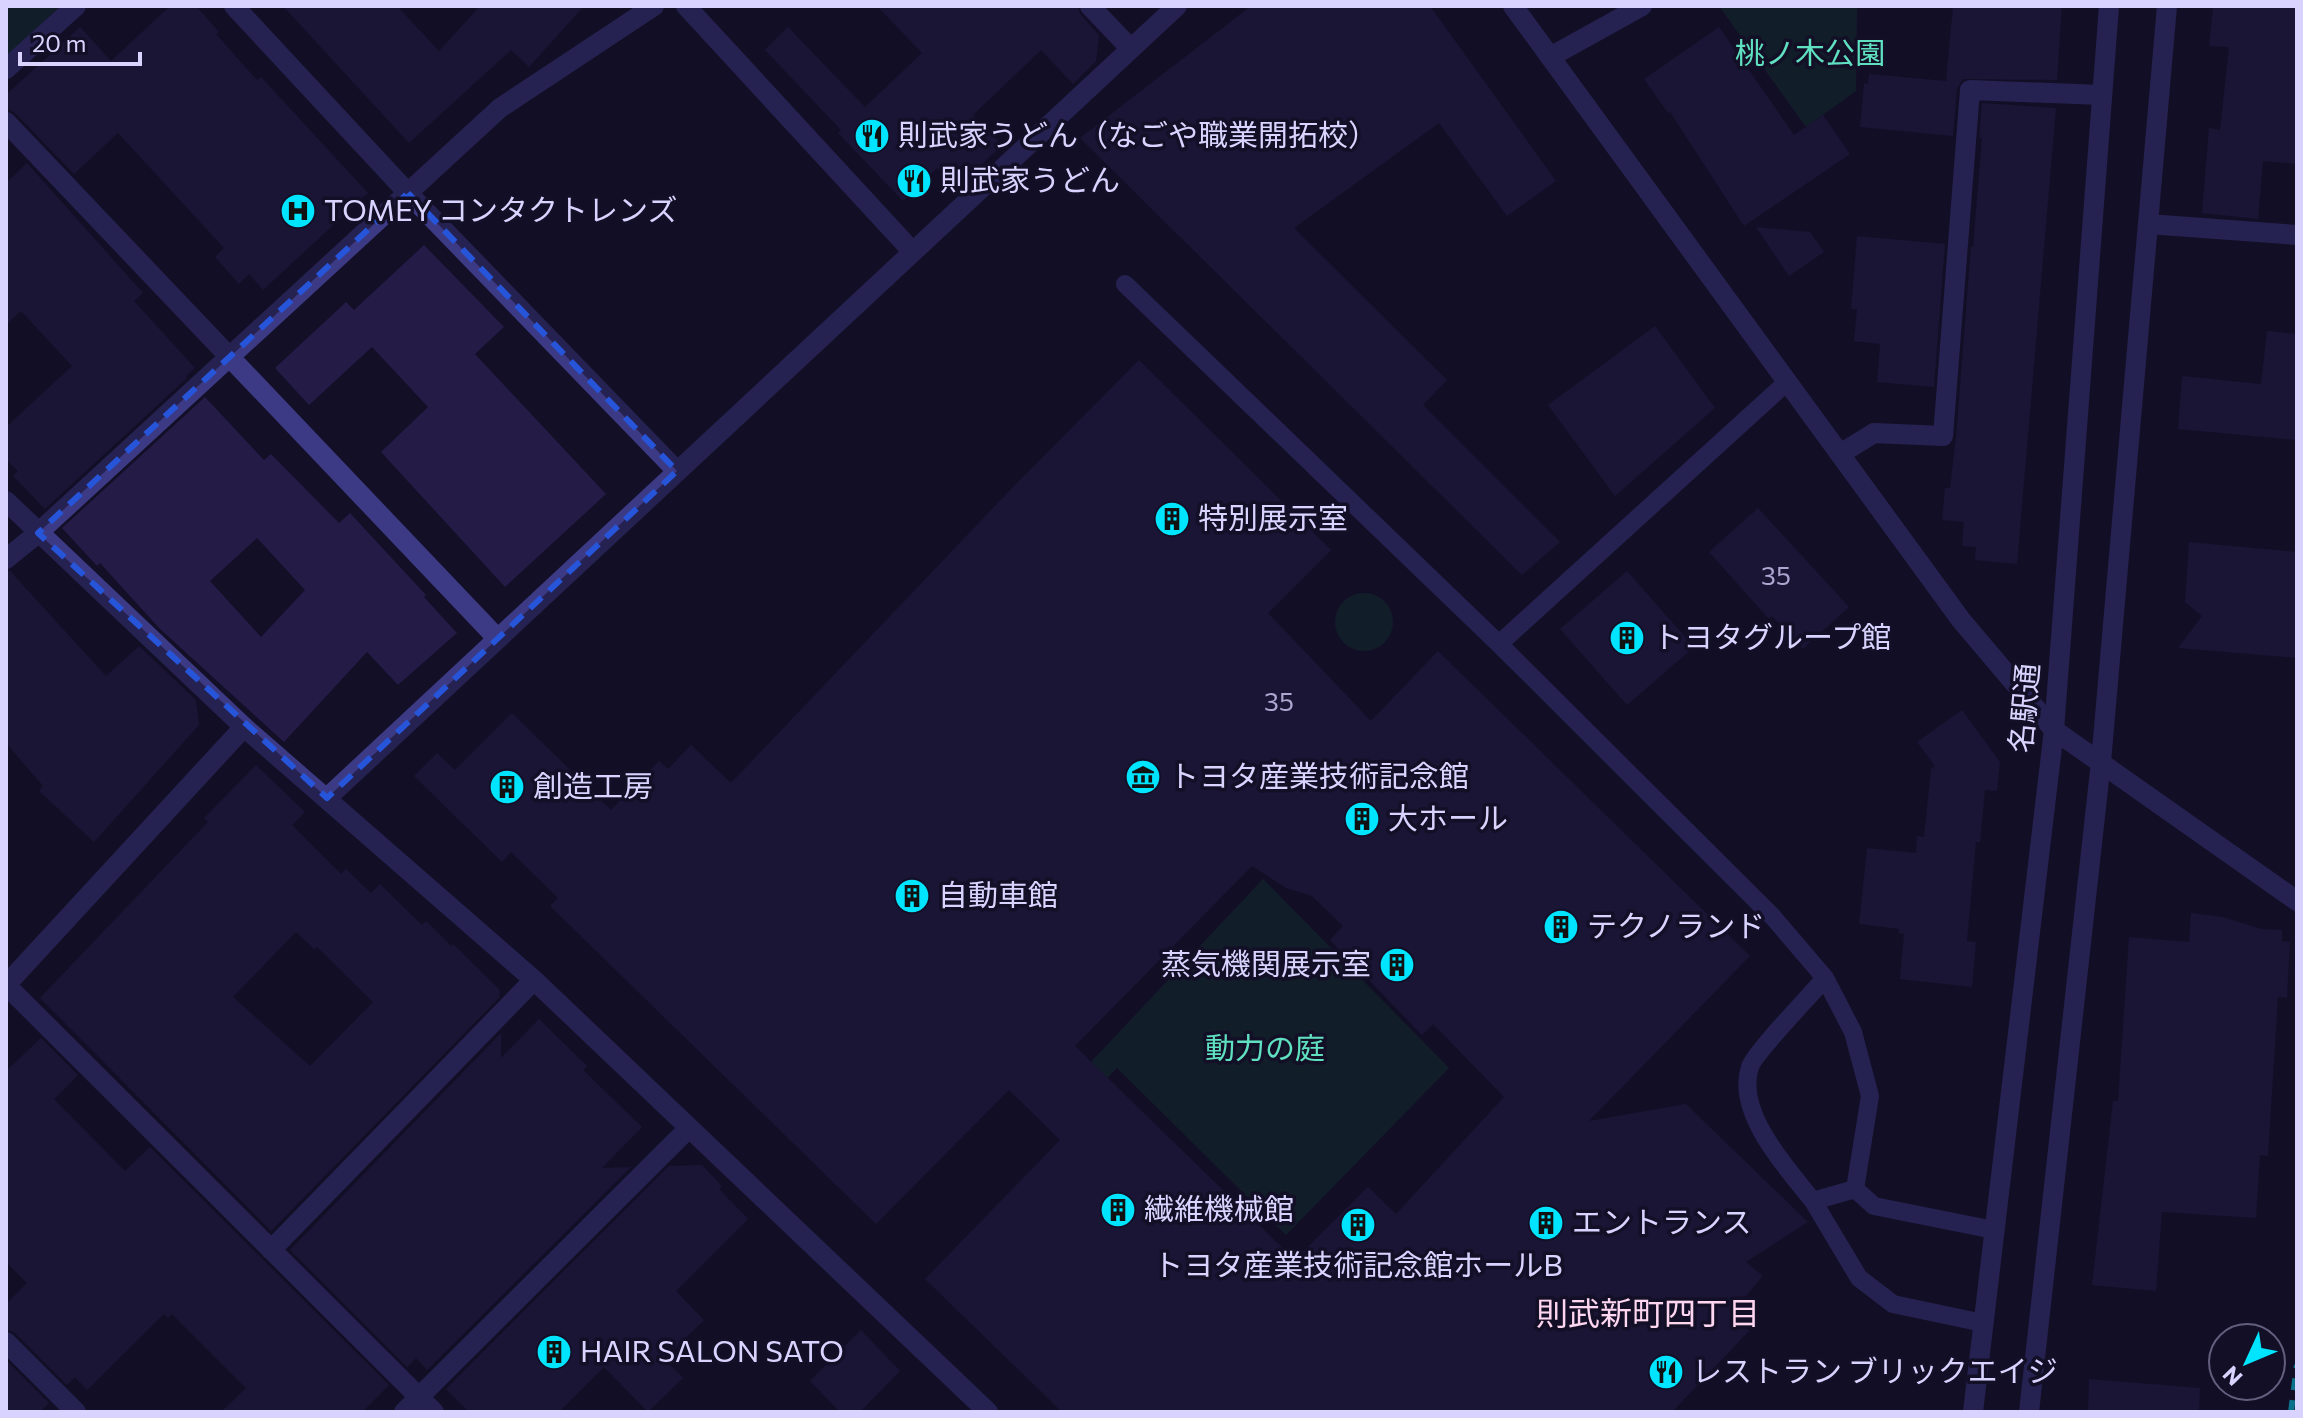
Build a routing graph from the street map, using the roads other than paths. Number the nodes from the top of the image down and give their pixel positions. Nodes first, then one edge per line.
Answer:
1 (76, 6) edge
2 (234, 6) edge
3 (654, 6) edge
4 (686, 6) edge
5 (1090, 6) edge
6 (1177, 6) edge
7 (1513, 6) edge
8 (1642, 6) edge
9 (2109, 6) edge
10 (2167, 6) edge
11 (1131, 49) junction
12 (1550, 57) junction
13 (6, 69) edge
14 (2102, 95) junction
15 (6, 122) edge
16 (408, 193) junction
17 (2148, 224) junction
18 (2297, 235) edge
19 (912, 251) junction
20 (1125, 284) dead end
21 (230, 357) junction
22 (1787, 382) junction
23 (1840, 454) junction
24 (677, 471) junction
25 (6, 501) edge
26 (38, 533) junction
27 (6, 559) edge
28 (498, 639) junction
29 (1499, 644) junction
30 (244, 727) junction
31 (2054, 730) junction
32 (2101, 762) junction
33 (327, 798) junction
34 (2297, 901) edge
35 (1825, 978) junction
36 (534, 980) junction
37 (6, 985) edge
38 (689, 1128) junction
39 (1855, 1189) junction
40 (1813, 1201) junction
41 (1994, 1230) junction
42 (271, 1250) junction
43 (1983, 1323) junction
44 (6, 1342) edge
45 (419, 1397) junction
46 (76, 1412) edge
47 (404, 1412) edge
48 (434, 1412) edge
49 (988, 1412) edge
50 (1973, 1412) edge
51 (2029, 1412) edge

1 - 13 street
2 - 16 street
3 - 16 street
4 - 19 street
5 - 11 street
6 - 11 street
7 - 12 street
8 - 12 street
9 - 14 street, 名駅通
10 - 17 street
11 - 19 street
12 - 22 street
14 - 23 street
14 - 31 street, 名駅通
15 - 21 street
16 - 21 street
16 - 24 street
17 - 18 street
17 - 32 street
19 - 24 street
20 - 29 lane
21 - 26 street
21 - 28 street
22 - 23 street
22 - 29 lane
23 - 31 street
24 - 28 street
25 - 26 street
26 - 27 street
26 - 30 street
28 - 33 street
29 - 35 lane
30 - 33 street
30 - 37 street
31 - 32 street
31 - 41 street, 名駅通
32 - 34 street
32 - 51 street
33 - 36 street
35 - 39 lane
35 - 40 lane
36 - 38 street
36 - 42 street
37 - 42 street
38 - 45 street
38 - 49 street
39 - 40 lane
39 - 41 lane
40 - 43 lane
41 - 43 street, 名駅通
42 - 45 street
43 - 50 street, 名駅通
44 - 46 street
45 - 47 street
45 - 48 street

